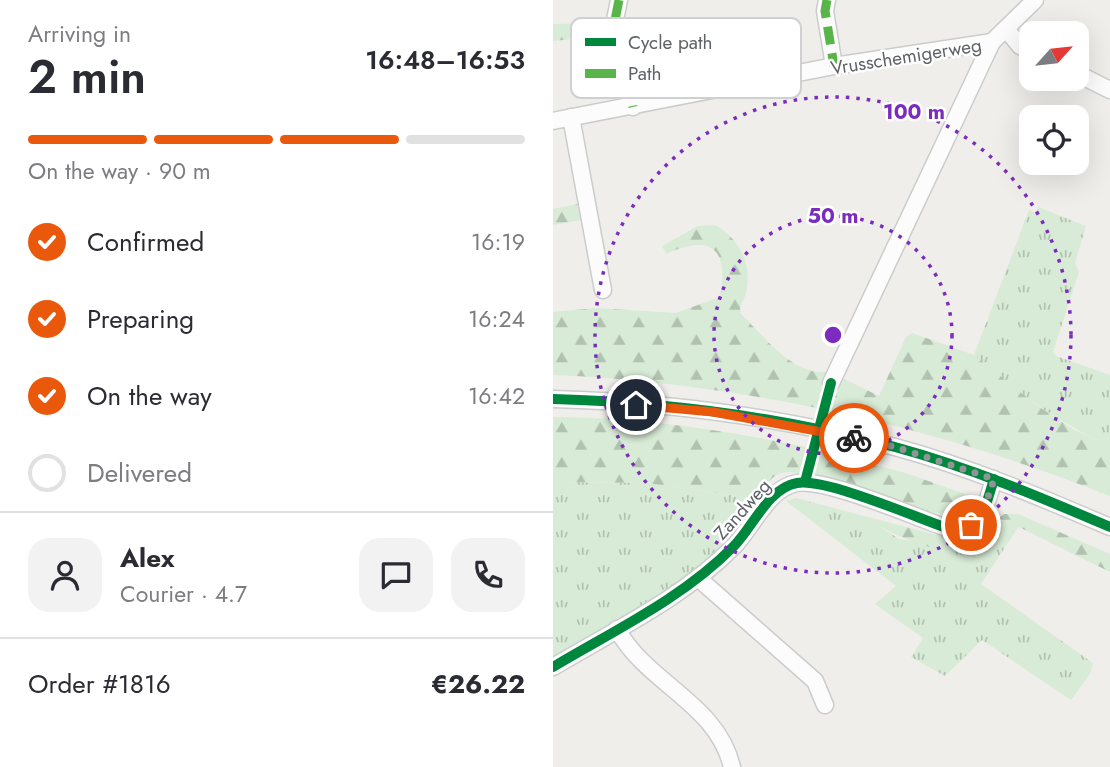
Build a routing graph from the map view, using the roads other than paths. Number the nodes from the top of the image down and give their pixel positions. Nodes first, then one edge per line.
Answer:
1 (619, 0) edge
2 (827, 0) edge
3 (1035, 0) edge
4 (615, 18) edge
5 (1007, 30) junction
6 (992, 42) junction
7 (1019, 45) edge
8 (834, 66) junction
9 (801, 73) edge
10 (1089, 80) edge
11 (1110, 90) edge
12 (631, 98) edge
13 (677, 98) edge
14 (633, 107) junction
15 (571, 117) junction
16 (553, 121) edge
17 (603, 290) dead end
18 (831, 383) dead end
19 (553, 399) edge
20 (994, 479) junction
21 (1110, 527) edge
22 (698, 578) junction
23 (617, 629) junction
24 (553, 667) edge
25 (825, 705) dead end
26 (732, 767) edge

1 - 4 street
2 - 8 street
3 - 5 street
5 - 6 street
5 - 7 street
6 - 8 street, Vrusschemigerweg
6 - 18 street
8 - 9 street, Vrusschemigerweg
10 - 11 street
12 - 14 street
13 - 14 street, Vrusschemigerweg
14 - 15 street, Vrusschemigerweg
15 - 16 street, Vrusschemigerweg
15 - 17 street
19 - 20 street
20 - 21 street
20 - 22 street, Zandweg
22 - 23 street, Zandweg
22 - 25 street
23 - 24 street, Zandweg
23 - 26 street

